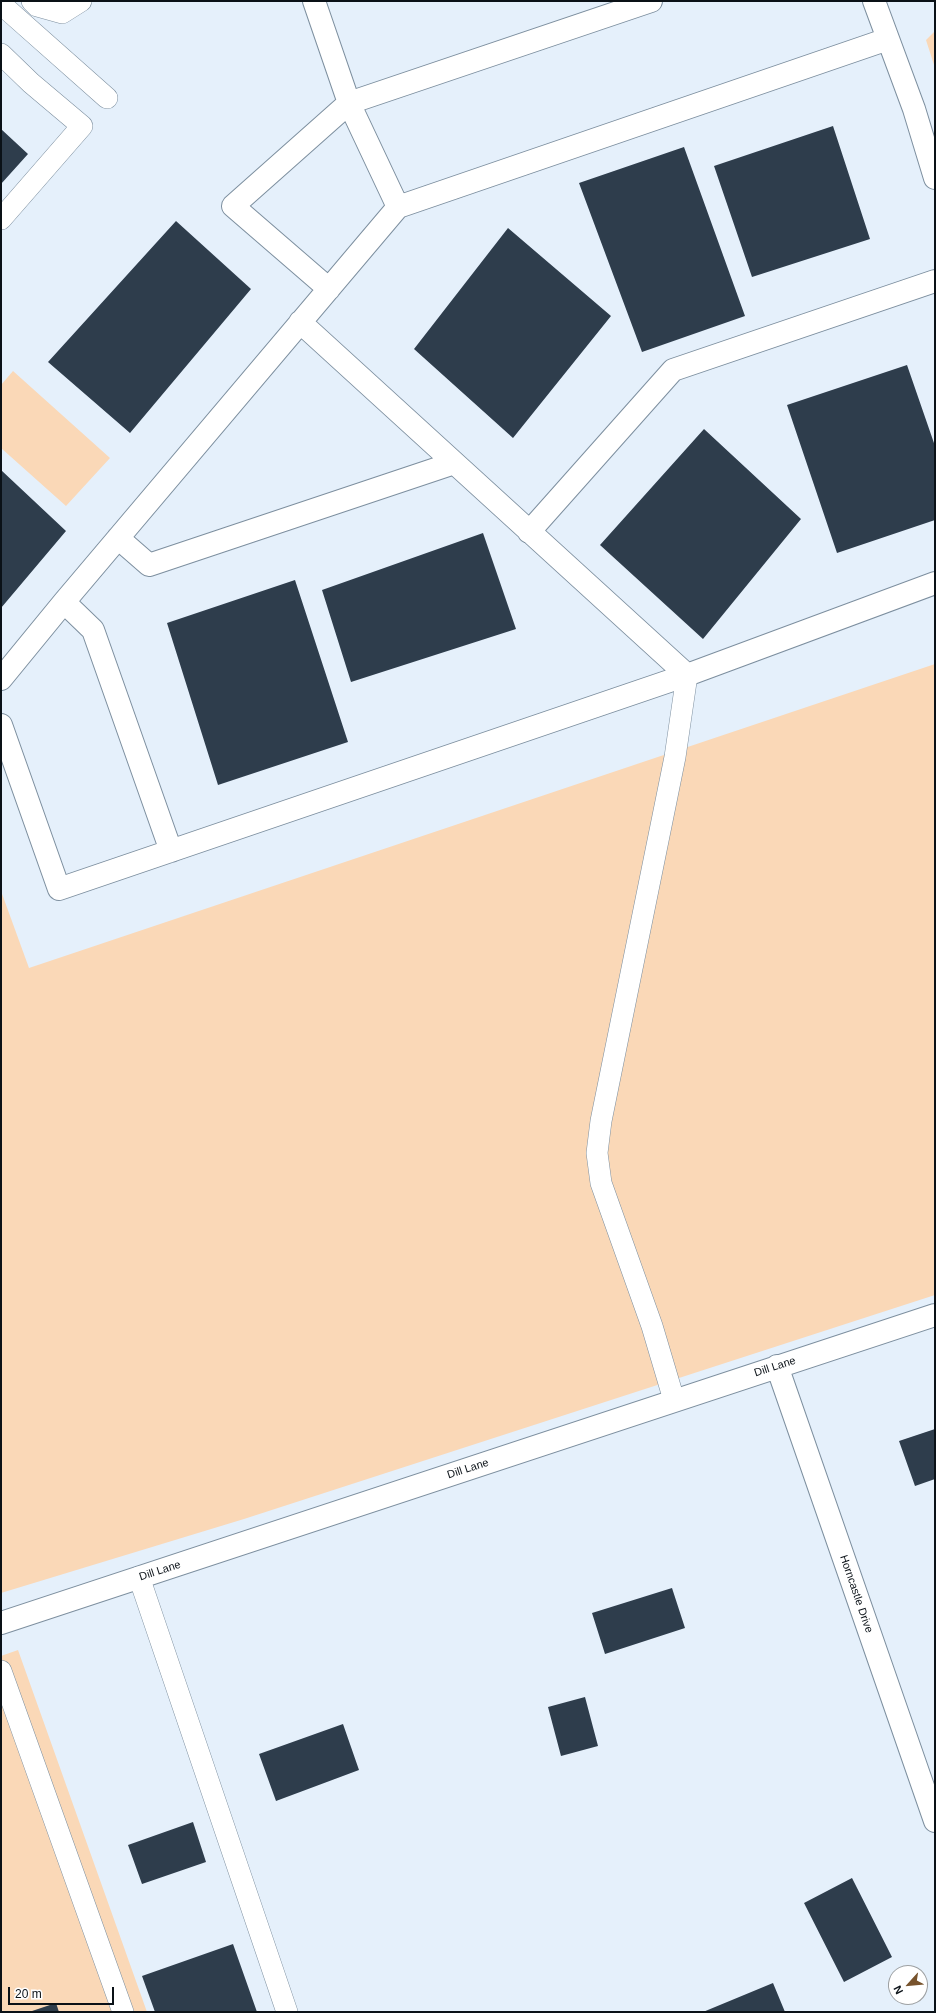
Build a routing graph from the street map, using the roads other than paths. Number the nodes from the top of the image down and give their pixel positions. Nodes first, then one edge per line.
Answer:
1 (32, 1) edge
2 (81, 1) edge
3 (314, 1) edge
4 (651, 1) edge
5 (874, 1) edge
6 (1, 4) edge
7 (888, 39) junction
8 (1, 54) edge
9 (106, 98) dead end
10 (349, 103) junction
11 (935, 178) edge
12 (398, 207) junction
13 (1, 219) edge
14 (935, 281) edge
15 (329, 289) junction
16 (300, 322) junction
17 (454, 463) junction
18 (529, 532) junction
19 (118, 538) junction
20 (935, 583) edge
21 (64, 602) junction
22 (687, 675) junction
23 (1, 679) edge
24 (1, 725) edge
25 (171, 851) junction
26 (935, 1315) edge
27 (777, 1366) junction
28 (674, 1400) junction
29 (139, 1578) junction
30 (1, 1623) edge
31 (1, 1671) edge
32 (935, 1821) edge
33 (123, 2012) edge
34 (287, 2012) edge

1 - 2 lane
3 - 10 street
4 - 10 street
5 - 7 street
6 - 9 lane
7 - 11 street
7 - 12 street
8 - 13 lane
10 - 12 street
10 - 15 street
12 - 15 street
14 - 18 street
15 - 16 street
16 - 17 street
16 - 19 street
17 - 18 street
17 - 19 street
18 - 22 street
19 - 21 street
20 - 22 street
21 - 23 street
21 - 25 street
22 - 25 street
22 - 28 lane
24 - 25 street
26 - 27 street, Dill Lane
27 - 28 street, Dill Lane
27 - 32 street, Horncastle Drive
28 - 29 street, Dill Lane
29 - 30 street, Dill Lane
29 - 34 lane
31 - 33 lane

